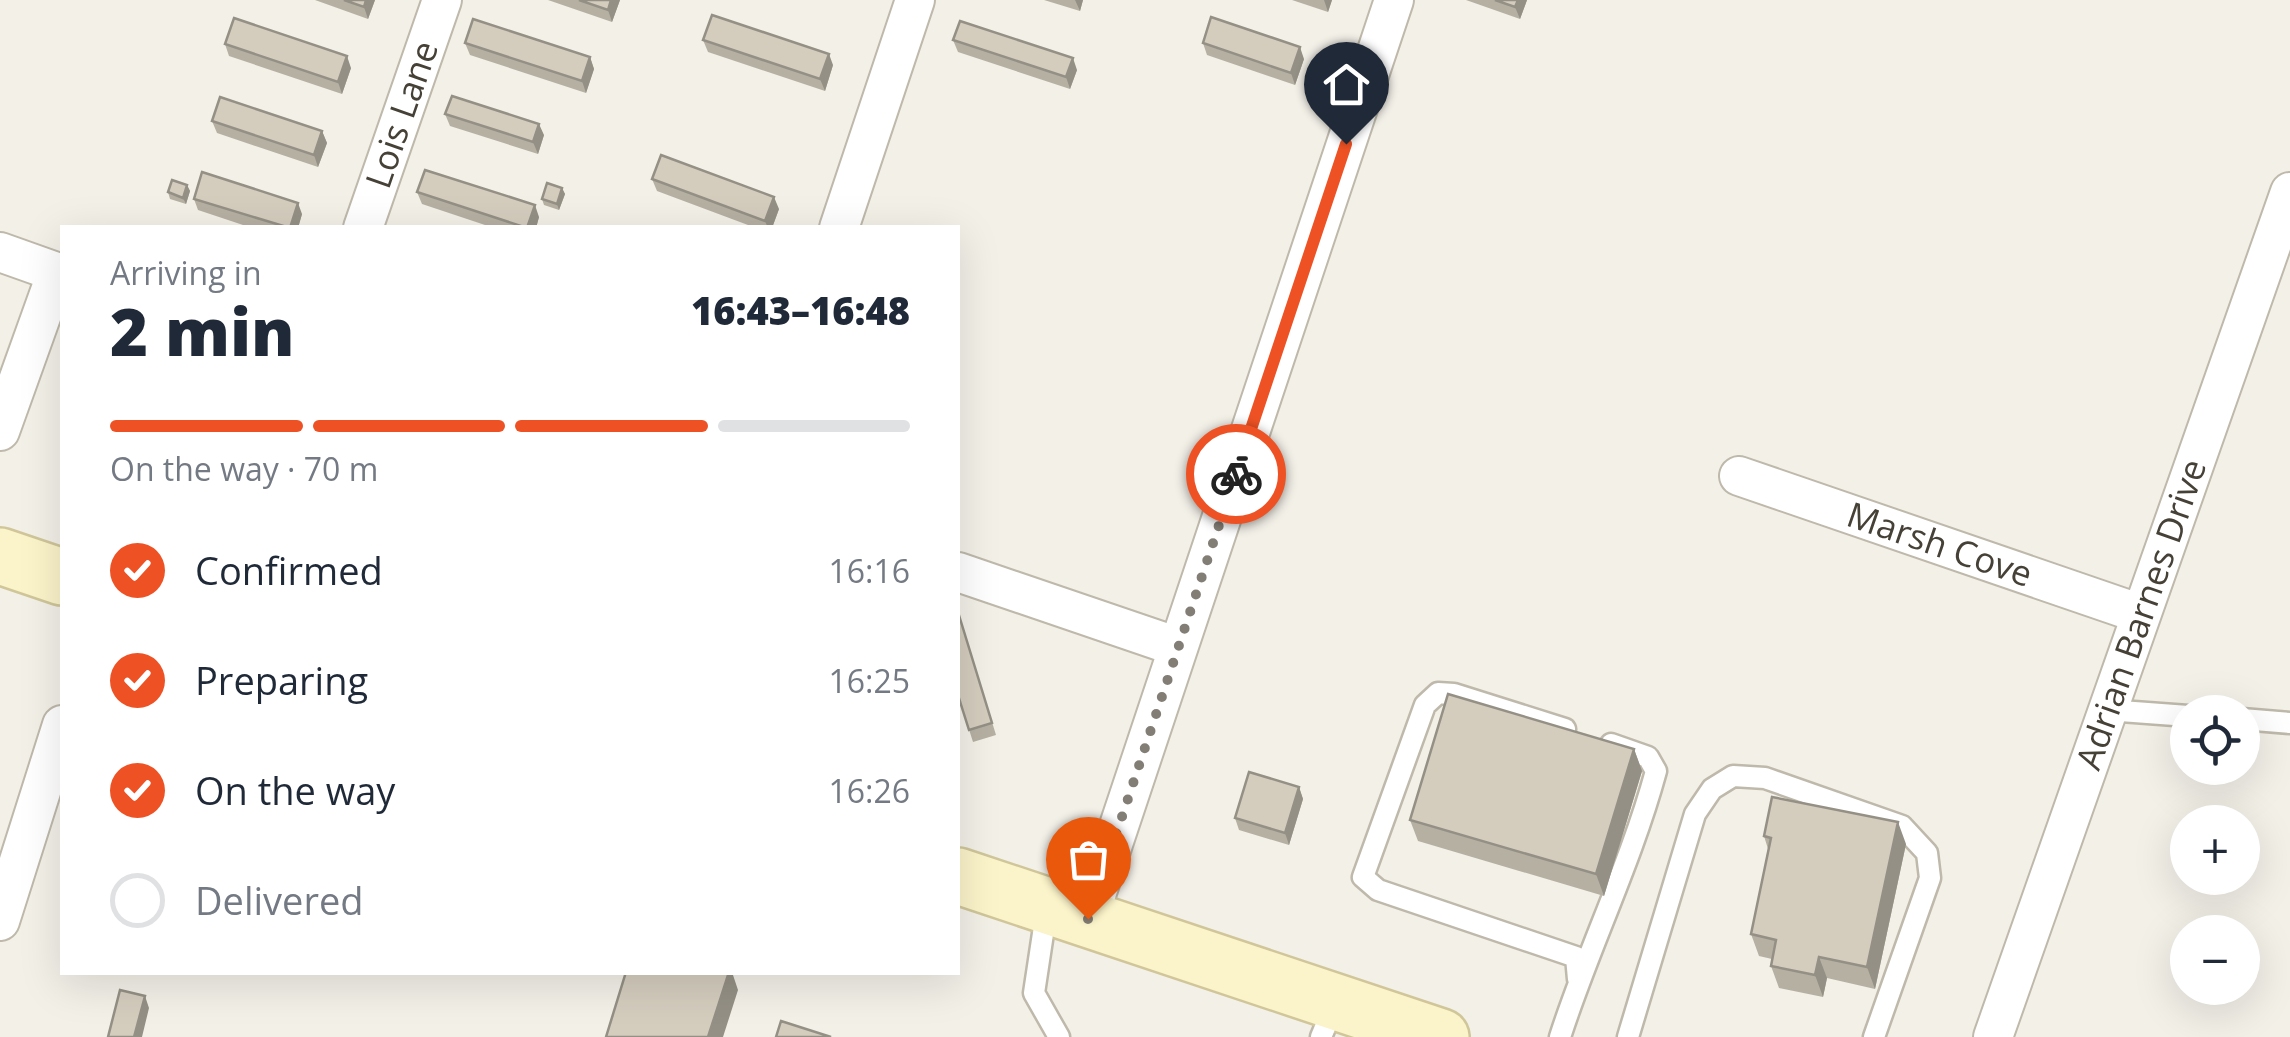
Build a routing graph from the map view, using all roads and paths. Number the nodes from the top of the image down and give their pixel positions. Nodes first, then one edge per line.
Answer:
1 (442, 0) edge
2 (915, 0) edge
3 (1394, 0) edge
4 (2290, 192) edge
5 (364, 225) edge
6 (840, 225) edge
7 (0, 252) edge
8 (60, 273) edge
9 (0, 431) edge
10 (1738, 476) dead end
11 (0, 556) edge
12 (960, 573) edge
13 (60, 576) edge
14 (2141, 614) junction
15 (1178, 647) junction
16 (2107, 710) junction
17 (2170, 715) edge
18 (2260, 721) edge
19 (2290, 722) edge
20 (60, 731) edge
21 (960, 877) edge
22 (1068, 912) junction
23 (0, 921) edge
24 (1578, 980) junction
25 (1329, 1019) edge
26 (1060, 1037) edge
27 (1441, 1037) edge
28 (1560, 1037) edge
29 (1628, 1037) edge
30 (1874, 1037) edge
31 (1993, 1037) edge

1 - 5 street, Lois Lane
2 - 6 street
3 - 15 street
4 - 14 street, Adrian Barnes Drive
7 - 8 street
8 - 9 street
10 - 14 street, Marsh Cove
11 - 13 main road
12 - 15 street
14 - 16 street, Adrian Barnes Drive
15 - 22 street
16 - 17 lane
16 - 31 street, Adrian Barnes Drive
18 - 19 lane
20 - 23 street
21 - 22 main road
22 - 25 main road
22 - 26 lane
24 - 24 lane
24 - 28 lane
25 - 27 main road
29 - 30 lane

